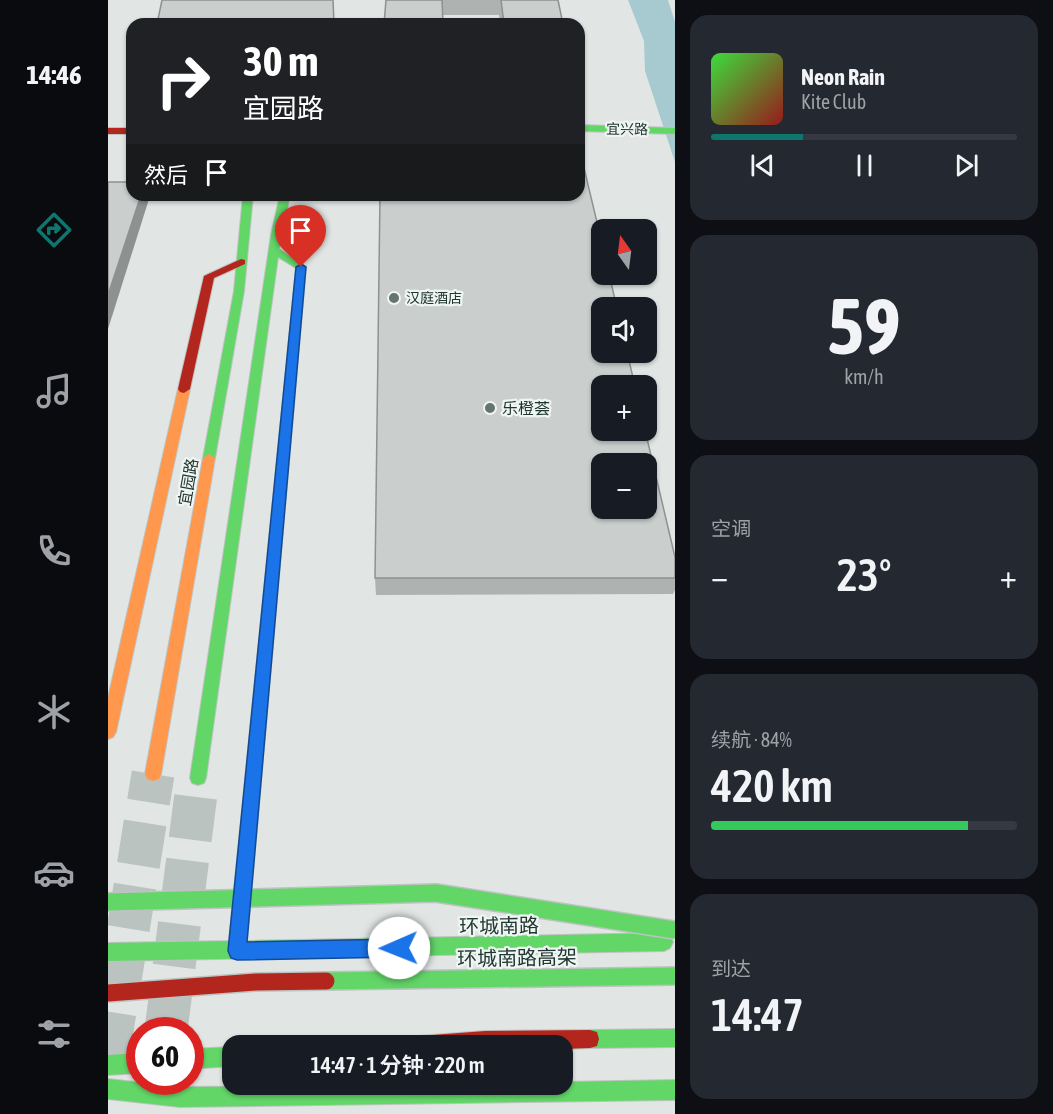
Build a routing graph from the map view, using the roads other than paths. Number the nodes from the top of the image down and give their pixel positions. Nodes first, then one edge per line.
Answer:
1 (585, 128) edge
2 (126, 130) edge
3 (108, 131) edge
4 (675, 131) edge
5 (108, 141) edge
6 (126, 141) edge
7 (247, 201) edge
8 (284, 201) edge
9 (274, 250) junction
10 (241, 262) junction
11 (108, 732) edge
12 (153, 774) tunnel mouth
13 (198, 778) tunnel mouth
14 (108, 902) edge
15 (675, 930) edge
16 (675, 942) edge
17 (237, 951) junction
18 (108, 952) edge
19 (675, 976) edge
20 (108, 993) edge
21 (675, 1038) edge
22 (573, 1039) edge
23 (222, 1057) edge
24 (204, 1058) edge
25 (126, 1064) edge
26 (108, 1065) edge
27 (108, 1089) edge
28 (675, 1090) edge

1 - 4 main road, 宜兴路
2 - 3 main road
5 - 6 main road
7 - 10 main road, 宜园路
8 - 9 main road
9 - 13 main road
9 - 17 main road
10 - 11 main road
10 - 12 main road, 宜园路
14 - 15 main road, bridge
16 - 17 main road, 环城南路
17 - 18 main road, 环城南路
19 - 20 main road, 环城南路高架, bridge
21 - 22 main road
23 - 24 main road
25 - 26 main road
27 - 28 main road

